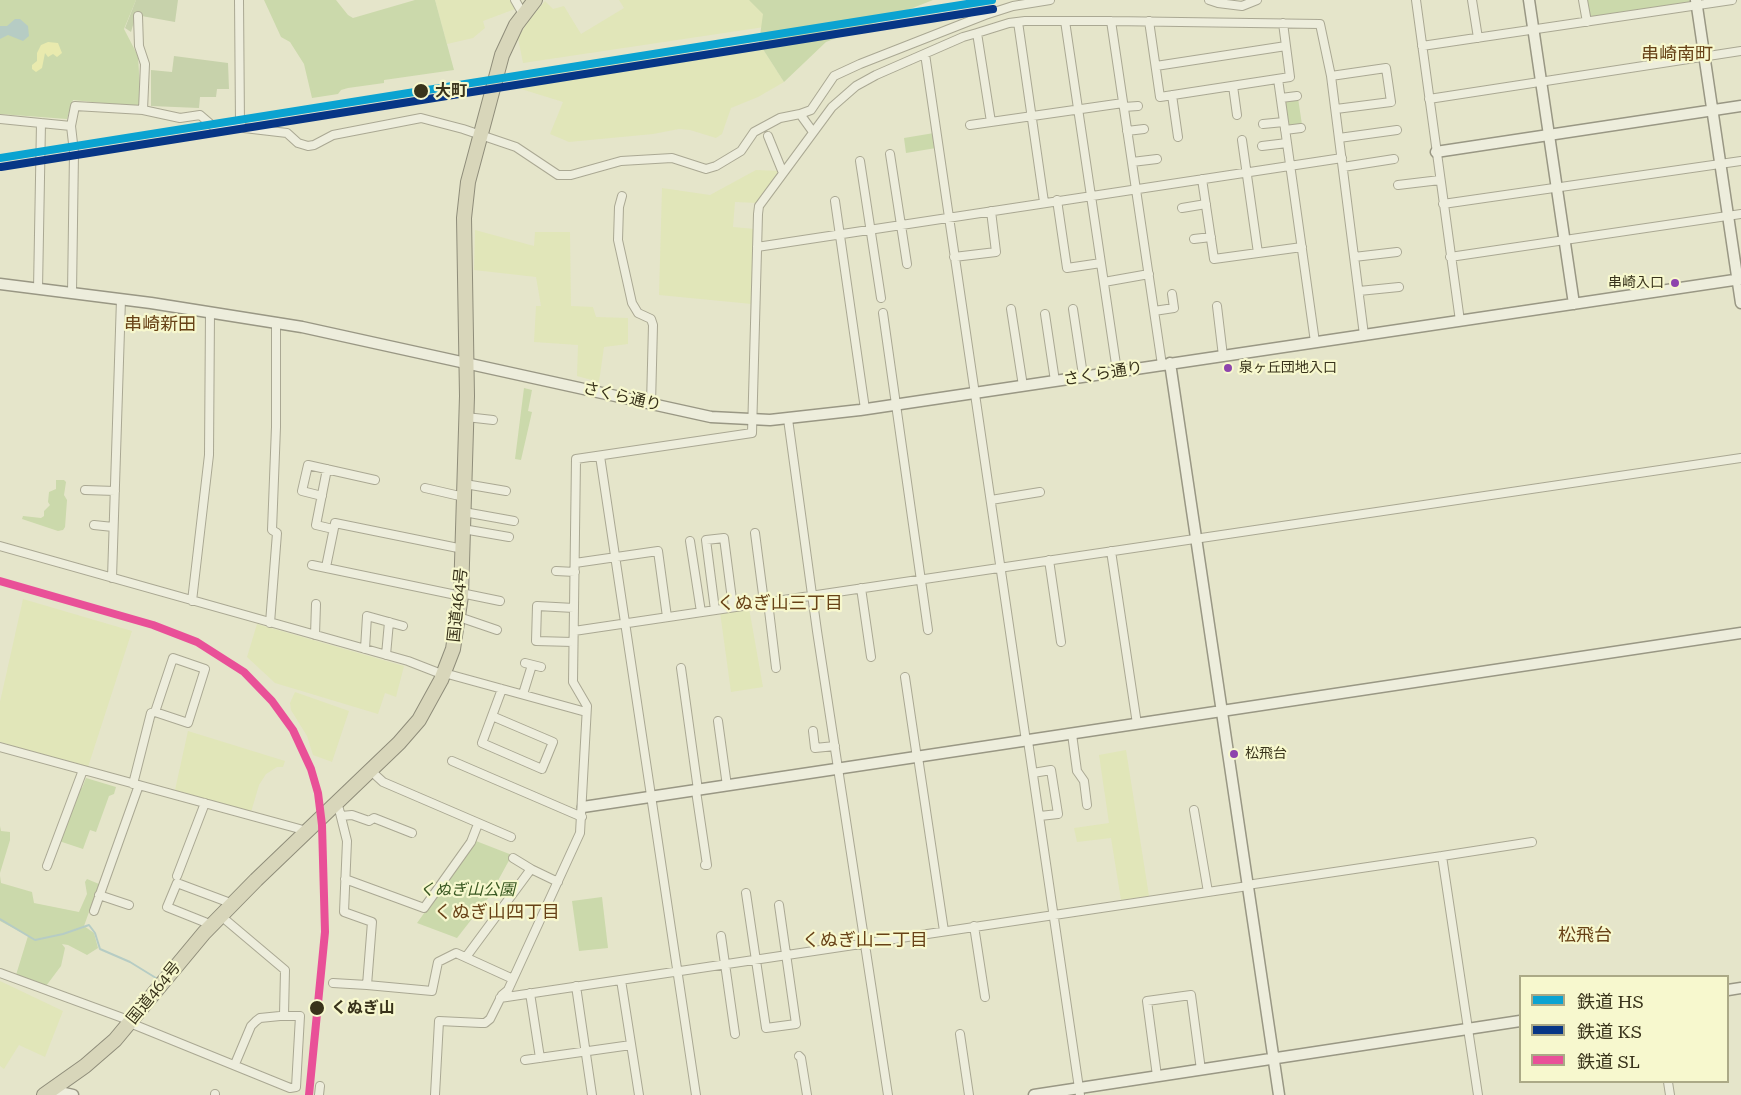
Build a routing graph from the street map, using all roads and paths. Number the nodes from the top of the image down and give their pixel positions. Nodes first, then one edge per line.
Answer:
1 (239, 0) edge
2 (515, 0) edge
3 (535, 0) edge
4 (1050, 0) edge
5 (1209, 0) edge
6 (1257, 0) edge
7 (1416, 0) edge
8 (1472, 0) edge
9 (1529, 0) edge
10 (1583, 0) edge
11 (1732, 0) edge
12 (1696, 3) edge
13 (523, 14) junction
14 (138, 16) dead end
15 (1065, 21) junction
16 (1111, 21) junction
17 (1149, 21) junction
18 (1018, 22) junction
19 (1587, 22) junction
20 (1283, 23) junction
21 (1533, 30) junction
22 (977, 33) junction
23 (1478, 38) junction
24 (1286, 46) junction
25 (1422, 46) junction
26 (1741, 51) edge
27 (925, 54) junction
28 (1704, 56) junction
29 (1156, 66) junction
30 (1331, 76) junction
31 (1278, 79) junction
32 (1541, 82) junction
33 (1233, 86) junction
34 (1172, 95) junction
35 (1297, 96) dead end
36 (1281, 98) junction
37 (1429, 99) junction
38 (1124, 105) junction
39 (1138, 106) dead end
40 (1741, 106) edge
41 (1336, 109) junction
42 (143, 110) junction
43 (1077, 110) junction
44 (1712, 110) junction
45 (800, 114) junction
46 (1237, 114) dead end
47 (1032, 116) junction
48 (0, 119) edge
49 (991, 122) junction
50 (41, 123) junction
51 (240, 124) junction
52 (1263, 124) dead end
53 (970, 125) dead end
54 (70, 126) junction
55 (1285, 126) junction
56 (1302, 128) dead end
57 (1144, 129) dead end
58 (1396, 130) dead end
59 (1127, 131) junction
60 (813, 132) junction
61 (1549, 134) junction
62 (480, 135) junction
63 (768, 136) dead end
64 (1178, 137) dead end
65 (1339, 138) junction
66 (1242, 140) dead end
67 (1287, 143) junction
68 (1262, 146) dead end
69 (1436, 152) junction
70 (891, 154) dead end
71 (1157, 159) dead end
72 (1394, 159) dead end
73 (860, 161) dead end
74 (1741, 161) edge
75 (1132, 162) junction
76 (1343, 162) junction
77 (1720, 164) junction
78 (1290, 166) junction
79 (1246, 172) junction
80 (783, 173) junction
81 (1202, 179) junction
82 (1440, 180) junction
83 (1398, 185) dead end
84 (1557, 188) junction
85 (1136, 189) junction
86 (1090, 195) junction
87 (622, 196) dead end
88 (1057, 200) junction
89 (835, 201) dead end
90 (1044, 202) junction
91 (1206, 204) junction
92 (1443, 204) junction
93 (1182, 208) dead end
94 (991, 211) junction
95 (1741, 214) edge
96 (1728, 216) junction
97 (949, 218) junction
98 (901, 225) junction
99 (871, 230) junction
100 (840, 234) junction
101 (1211, 237) junction
102 (1194, 239) dead end
103 (1565, 240) junction
104 (757, 247) junction
105 (1302, 247) junction
106 (1397, 252) dead end
107 (1257, 254) junction
108 (954, 257) junction
109 (1354, 257) junction
110 (1450, 257) junction
111 (1101, 263) junction
112 (907, 264) dead end
113 (1149, 274) junction
114 (1739, 279) edge
115 (1104, 282) junction
116 (0, 284) edge
117 (1398, 286) dead end
118 (38, 289) junction
119 (1359, 291) junction
120 (72, 294) junction
121 (1172, 294) dead end
122 (880, 298) dead end
123 (121, 299) junction
124 (1574, 303) junction
125 (1741, 303) edge
126 (1217, 306) dead end
127 (1011, 309) dead end
128 (1073, 309) dead end
129 (1155, 311) junction
130 (210, 312) junction
131 (883, 313) dead end
132 (1045, 314) dead end
133 (1460, 321) junction
134 (276, 322) junction
135 (1364, 335) junction
136 (1315, 342) junction
137 (1223, 356) junction
138 (467, 362) junction
139 (1166, 364) junction
140 (1117, 371) junction
141 (1083, 375) junction
142 (1055, 381) junction
143 (1023, 386) junction
144 (975, 393) junction
145 (651, 404) junction
146 (896, 404) junction
147 (865, 409) junction
148 (466, 417) junction
149 (788, 419) junction
150 (493, 420) dead end
151 (751, 420) junction
152 (600, 456) junction
153 (1741, 458) edge
154 (327, 469) junction
155 (375, 480) dead end
156 (502, 487) dead end
157 (425, 488) dead end
158 (85, 490) dead end
159 (465, 490) junction
160 (115, 491) junction
161 (1040, 492) dead end
162 (322, 496) junction
163 (991, 500) junction
164 (464, 512) junction
165 (514, 521) dead end
166 (94, 525) dead end
167 (113, 527) junction
168 (333, 529) junction
169 (464, 529) junction
170 (755, 533) dead end
171 (509, 537) dead end
172 (1196, 538) junction
173 (690, 541) dead end
174 (0, 546) edge
175 (463, 549) junction
176 (1111, 551) junction
177 (615, 558) junction
178 (1049, 560) junction
179 (575, 563) junction
180 (312, 565) dead end
181 (326, 567) junction
182 (1001, 567) junction
183 (556, 571) dead end
184 (575, 572) junction
185 (112, 578) junction
186 (921, 579) junction
187 (861, 588) junction
188 (460, 594) junction
189 (812, 596) junction
190 (192, 601) junction
191 (500, 601) dead end
192 (766, 602) junction
193 (733, 607) junction
194 (574, 608) junction
195 (318, 609) dead end
196 (715, 610) junction
197 (701, 612) junction
198 (459, 617) junction
199 (668, 617) junction
200 (390, 622) junction
201 (270, 623) junction
202 (625, 623) junction
203 (403, 626) dead end
204 (496, 630) dead end
205 (928, 630) dead end
206 (574, 631) junction
207 (1741, 633) edge
208 (315, 635) junction
209 (573, 642) junction
210 (1061, 642) dead end
211 (365, 650) junction
212 (386, 655) junction
213 (871, 657) dead end
214 (533, 665) dead end
215 (681, 668) dead end
216 (776, 668) dead end
217 (444, 674) junction
218 (905, 677) dead end
219 (502, 689) junction
220 (523, 694) junction
221 (155, 712) junction
222 (586, 712) junction
223 (1222, 712) junction
224 (492, 716) junction
225 (718, 721) dead end
226 (1137, 724) junction
227 (813, 731) dead end
228 (1072, 734) junction
229 (1027, 741) junction
230 (836, 746) junction
231 (0, 747) edge
232 (918, 758) junction
233 (452, 761) dead end
234 (839, 769) junction
235 (83, 770) junction
236 (371, 771) junction
237 (1033, 773) junction
238 (136, 784) junction
239 (727, 786) junction
240 (697, 790) junction
241 (651, 798) junction
242 (205, 803) junction
243 (1087, 804) dead end
244 (1194, 810) dead end
245 (338, 811) junction
246 (582, 812) junction
247 (1040, 816) junction
248 (478, 824) junction
249 (307, 831) junction
250 (412, 833) dead end
251 (511, 837) dead end
252 (1532, 842) dead end
253 (1443, 856) junction
254 (513, 858) dead end
255 (705, 865) dead end
256 (47, 866) dead end
257 (531, 869) junction
258 (177, 876) dead end
259 (345, 879) junction
260 (558, 882) junction
261 (1247, 886) junction
262 (1208, 892) junction
263 (746, 894) dead end
264 (99, 895) junction
265 (233, 904) junction
266 (779, 904) dead end
267 (129, 905) dead end
268 (94, 911) dead end
269 (1054, 915) junction
270 (217, 920) junction
271 (975, 926) junction
272 (944, 931) junction
273 (721, 936) dead end
274 (865, 943) junction
275 (786, 956) junction
276 (466, 957) junction
277 (755, 960) junction
278 (725, 964) junction
279 (677, 971) junction
280 (0, 973) edge
281 (513, 979) junction
282 (621, 980) junction
283 (333, 982) dead end
284 (367, 986) junction
285 (576, 986) junction
286 (530, 993) junction
287 (985, 997) dead end
288 (500, 998) junction
289 (284, 1016) junction
290 (1519, 1021) edge
291 (130, 1022) junction
292 (1468, 1029) junction
293 (735, 1034) dead end
294 (959, 1035) dead end
295 (631, 1045) junction
296 (585, 1052) junction
297 (799, 1056) dead end
298 (540, 1058) junction
299 (1274, 1059) junction
300 (525, 1060) dead end
301 (236, 1065) junction
302 (1202, 1070) junction
303 (1157, 1076) junction
304 (1080, 1091) edge
305 (47, 1093) edge
306 (73, 1095) edge
307 (435, 1095) edge
308 (592, 1095) edge
309 (639, 1095) edge
310 (696, 1095) edge
311 (807, 1095) edge
312 (888, 1095) edge
313 (969, 1095) edge
314 (1034, 1095) edge
315 (1279, 1095) edge
316 (1478, 1095) edge

1 - 51 street
2 - 13 street
3 - 13 highway, 国道464号
4 - 45 street
5 - 6 street
7 - 25 street
8 - 23 street
9 - 21 street
10 - 19 street
11 - 12 street
12 - 19 street
12 - 28 street
13 - 62 highway, 国道464号
14 - 42 street
15 - 16 street
15 - 18 street
15 - 43 street
16 - 17 street
16 - 38 street
17 - 20 street
17 - 29 street
18 - 22 street
18 - 47 street
19 - 21 street
20 - 24 street
20 - 30 street
21 - 23 street
21 - 32 street
22 - 27 street
22 - 49 street
23 - 25 street
24 - 29 street
24 - 31 street
25 - 37 street
26 - 28 street
27 - 60 street
27 - 97 street
28 - 32 street
28 - 44 street
29 - 34 street
30 - 41 street
30 - 41 street
31 - 33 street
31 - 36 street
32 - 37 street
32 - 61 street
33 - 34 street
33 - 46 street
34 - 64 street
35 - 36 street
36 - 55 street
37 - 69 street
38 - 39 street
38 - 43 street
38 - 59 street
40 - 44 street
41 - 65 street
42 - 51 street
42 - 54 street
43 - 47 street
43 - 86 street
44 - 61 street
44 - 77 street
45 - 60 street
45 - 62 street
47 - 49 street
47 - 90 street
48 - 50 street
49 - 53 street
50 - 54 street
50 - 118 street
51 - 62 street
52 - 55 street
54 - 120 street
55 - 56 street
55 - 67 street
57 - 59 street
58 - 65 street
59 - 75 street
60 - 80 street
61 - 69 street
61 - 84 street
62 - 138 highway, 国道464号
63 - 80 street
65 - 76 street
66 - 79 street
67 - 68 street
67 - 78 street
69 - 82 street
70 - 98 street
71 - 75 street
72 - 76 street
73 - 99 street
74 - 77 street
75 - 85 street
76 - 78 street
76 - 109 street
77 - 84 street
77 - 96 street
78 - 79 street
78 - 105 street
79 - 81 street
79 - 107 street
80 - 104 street
81 - 85 street
81 - 91 street
82 - 83 street
82 - 92 street
84 - 92 street
84 - 103 street
85 - 86 street
85 - 113 street
86 - 88 street
86 - 111 street
87 - 145 street
88 - 90 street
88 - 111 street
89 - 100 street
90 - 94 street
91 - 93 street
91 - 101 street
92 - 110 street
94 - 97 street
94 - 108 street
95 - 96 street
96 - 103 street
96 - 114 street
97 - 98 street
97 - 108 street
98 - 99 street
98 - 112 street
99 - 100 street
99 - 122 street
100 - 104 street
100 - 147 street
101 - 102 street
101 - 107 street
103 - 110 street
103 - 124 street
104 - 151 street
105 - 107 street
105 - 136 street
106 - 109 street
108 - 144 street
109 - 119 street
110 - 133 street
111 - 115 street
113 - 115 street
113 - 129 street
114 - 124 street, さくら通り
114 - 125 street
115 - 140 street
116 - 118 street, さくら通り
117 - 119 street
118 - 120 street, さくら通り
119 - 135 street
120 - 123 street, さくら通り
121 - 129 street
123 - 130 street, さくら通り
123 - 160 street
124 - 133 street, さくら通り
126 - 137 street
127 - 143 street
128 - 141 street
129 - 139 street
130 - 134 street, さくら通り
130 - 190 street
131 - 146 street
132 - 142 street
133 - 135 street, さくら通り
134 - 138 street, さくら通り
134 - 201 street
135 - 136 street, さくら通り
136 - 137 street, さくら通り
137 - 139 street, さくら通り
138 - 145 street, さくら通り
138 - 148 highway, 国道464号
139 - 140 street, さくら通り
139 - 172 street
140 - 141 street, さくら通り
141 - 142 street, さくら通り
142 - 143 street, さくら通り
143 - 144 street, さくら通り
144 - 146 street, さくら通り
144 - 163 street
145 - 151 street, さくら通り
146 - 147 street, さくら通り
146 - 186 street
147 - 149 street, さくら通り
148 - 150 street
148 - 159 highway, 国道464号
149 - 151 street, さくら通り
149 - 189 street
151 - 152 street
152 - 177 street
152 - 179 street
153 - 172 street
154 - 155 street
154 - 162 street
154 - 162 street
156 - 159 street
157 - 159 street
158 - 160 street
159 - 164 highway, 国道464号
160 - 167 street
161 - 163 street
162 - 168 street
163 - 182 street
164 - 165 street
164 - 169 highway, 国道464号
166 - 167 street
167 - 185 street
168 - 175 street
168 - 181 street
169 - 171 street
169 - 175 highway, 国道464号
170 - 192 street
172 - 176 street
172 - 223 street
173 - 197 street
174 - 185 street
175 - 188 highway, 国道464号
176 - 178 street
176 - 226 street
177 - 179 street
177 - 199 street
177 - 202 street
178 - 182 street
178 - 210 street
179 - 184 street
180 - 181 street
181 - 188 street
182 - 186 street
182 - 229 street
183 - 184 street
184 - 194 street
185 - 190 street
186 - 187 street
186 - 205 street
187 - 189 street
187 - 213 street
188 - 191 street
188 - 198 highway, 国道464号
189 - 192 street
189 - 230 street
190 - 201 street
192 - 193 street
192 - 216 street
193 - 196 street
193 - 196 street
194 - 206 street
194 - 209 street
195 - 208 street
196 - 197 street
197 - 199 street
198 - 204 street
198 - 217 highway, 国道464号
199 - 202 street
200 - 203 street
200 - 211 street
200 - 212 street
201 - 208 street
202 - 206 street
202 - 241 street
206 - 209 street
207 - 223 street
208 - 211 street
209 - 222 street
211 - 212 street
212 - 217 street
214 - 220 street
215 - 240 street
217 - 219 street
217 - 236 highway, 国道464号
218 - 232 street
219 - 220 street
219 - 224 street
220 - 222 street
221 - 221 street
221 - 238 street
222 - 246 street
223 - 226 street
223 - 261 street
224 - 224 street
225 - 239 street
226 - 228 street
227 - 230 street
228 - 229 street
228 - 243 street
229 - 232 street
229 - 237 street
230 - 234 street
231 - 235 street
232 - 234 street
232 - 272 street
233 - 246 street
234 - 239 street
234 - 274 street
235 - 238 street
235 - 256 street
236 - 245 highway, 国道464号
236 - 248 street
237 - 247 street
237 - 247 street
238 - 242 street
238 - 264 street
239 - 240 street
240 - 241 street
240 - 255 street
241 - 246 street
241 - 279 street
242 - 249 street
242 - 258 street
244 - 262 street
245 - 249 highway, 国道464号
245 - 250 street
245 - 259 street
246 - 260 street
247 - 269 street
248 - 251 street
248 - 259 street
249 - 265 highway, 国道464号
252 - 253 street
253 - 261 street
253 - 292 street
254 - 257 street
257 - 260 street
257 - 276 street
259 - 284 street
260 - 281 street
261 - 262 street
261 - 299 street
262 - 269 street
263 - 277 street
264 - 267 street
264 - 268 street
265 - 270 highway, 国道464号
265 - 270 street
266 - 275 street
269 - 271 street
269 - 304 street
270 - 289 street
270 - 291 highway, 国道464号
271 - 272 street
271 - 287 street
272 - 274 street
273 - 278 street
274 - 275 street
274 - 312 street
275 - 277 street
275 - 277 street
276 - 281 street
276 - 284 street
277 - 278 street
278 - 279 street
278 - 293 street
279 - 282 street
279 - 310 street
280 - 291 street
281 - 288 street
282 - 285 street
282 - 295 street
283 - 284 street
285 - 286 street
285 - 296 street
286 - 288 street
286 - 298 street
288 - 307 street
289 - 301 street
289 - 301 street
290 - 292 street
291 - 301 street
291 - 305 highway, 国道464号
292 - 299 street
292 - 316 street
294 - 313 street
295 - 296 street
295 - 309 street
296 - 298 street
296 - 308 street
297 - 311 street
298 - 300 street
299 - 302 street
299 - 315 street
302 - 303 street
302 - 303 street
303 - 304 street
304 - 314 street
305 - 306 street

